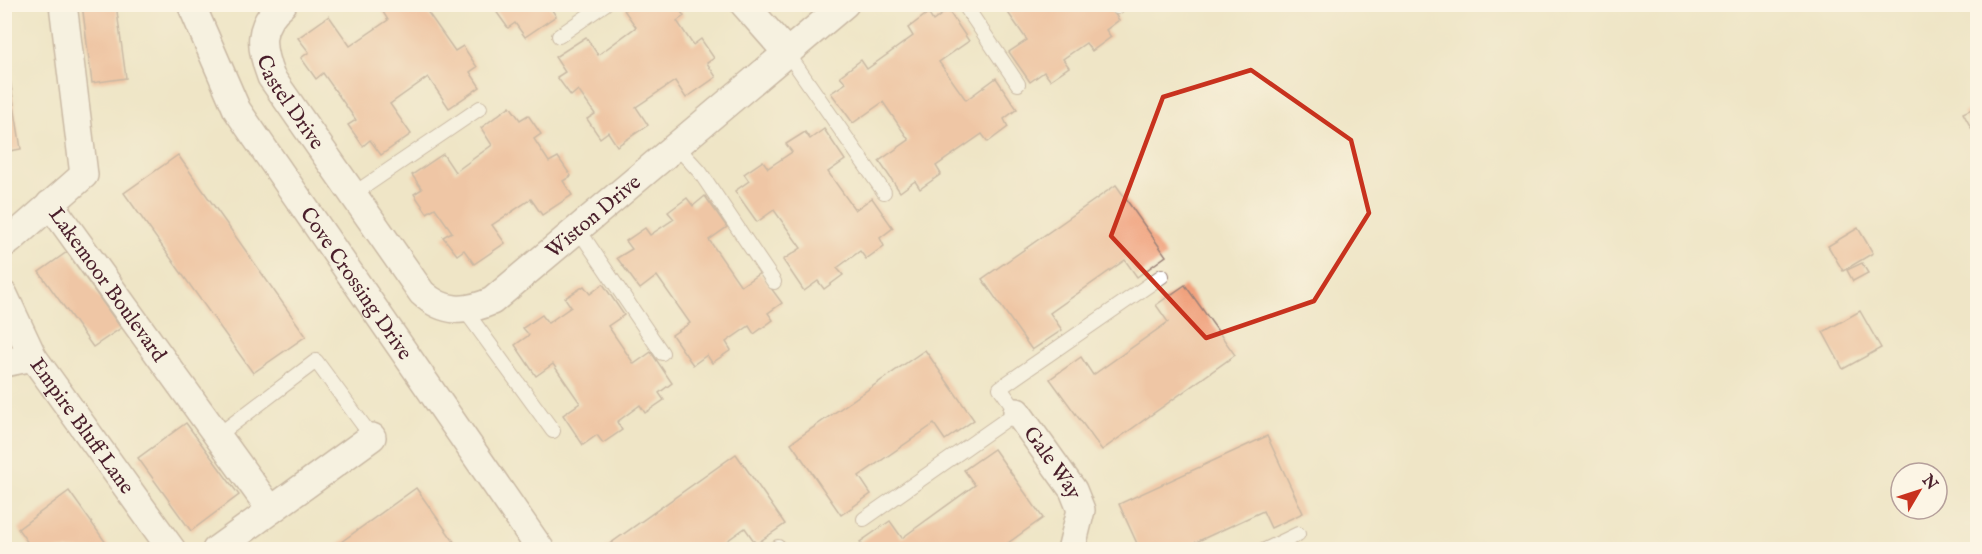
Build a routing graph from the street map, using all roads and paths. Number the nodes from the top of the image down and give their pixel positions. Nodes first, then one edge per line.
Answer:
1 (63, 4) edge
2 (190, 4) edge
3 (283, 4) edge
4 (605, 4) edge
5 (744, 4) edge
6 (845, 4) edge
7 (964, 4) edge
8 (559, 36) dead end
9 (788, 54) junction
10 (1018, 84) dead end
11 (480, 108) dead end
12 (677, 147) junction
13 (884, 192) dead end
14 (352, 195) junction
15 (50, 204) junction
16 (578, 229) junction
17 (4, 243) edge
18 (1162, 276) dead end
19 (774, 282) dead end
20 (4, 295) edge
21 (464, 309) junction
22 (662, 353) dead end
23 (33, 357) junction
24 (4, 363) edge
25 (1017, 412) junction
26 (553, 431) dead end
27 (217, 436) junction
28 (372, 437) joint
29 (271, 510) junction
30 (864, 519) dead end
31 (1298, 534) dead end
32 (172, 549) edge
33 (216, 549) edge
34 (541, 549) edge
35 (1071, 549) edge
36 (1265, 549) edge

1 - 15 street, Lakemoor Boulevard
2 - 34 street, Cove Crossing Drive
3 - 14 street, Castel Drive
4 - 8 lane
5 - 9 street
6 - 9 street, Wiston Drive
7 - 10 lane
9 - 12 street, Wiston Drive
9 - 13 lane
11 - 14 lane
12 - 16 street, Wiston Drive
12 - 19 lane
14 - 21 street, Wiston Drive
15 - 17 street
15 - 27 street, Lakemoor Boulevard
16 - 21 street, Wiston Drive
16 - 22 lane
18 - 25 lane
20 - 23 street, Empire Bluff Lane
21 - 26 lane
23 - 24 street
23 - 32 street, Empire Bluff Lane
25 - 30 lane
25 - 35 street, Gale Way
27 - 28 lane
27 - 29 street, Lakemoor Boulevard
28 - 29 street
29 - 33 street
31 - 36 lane

